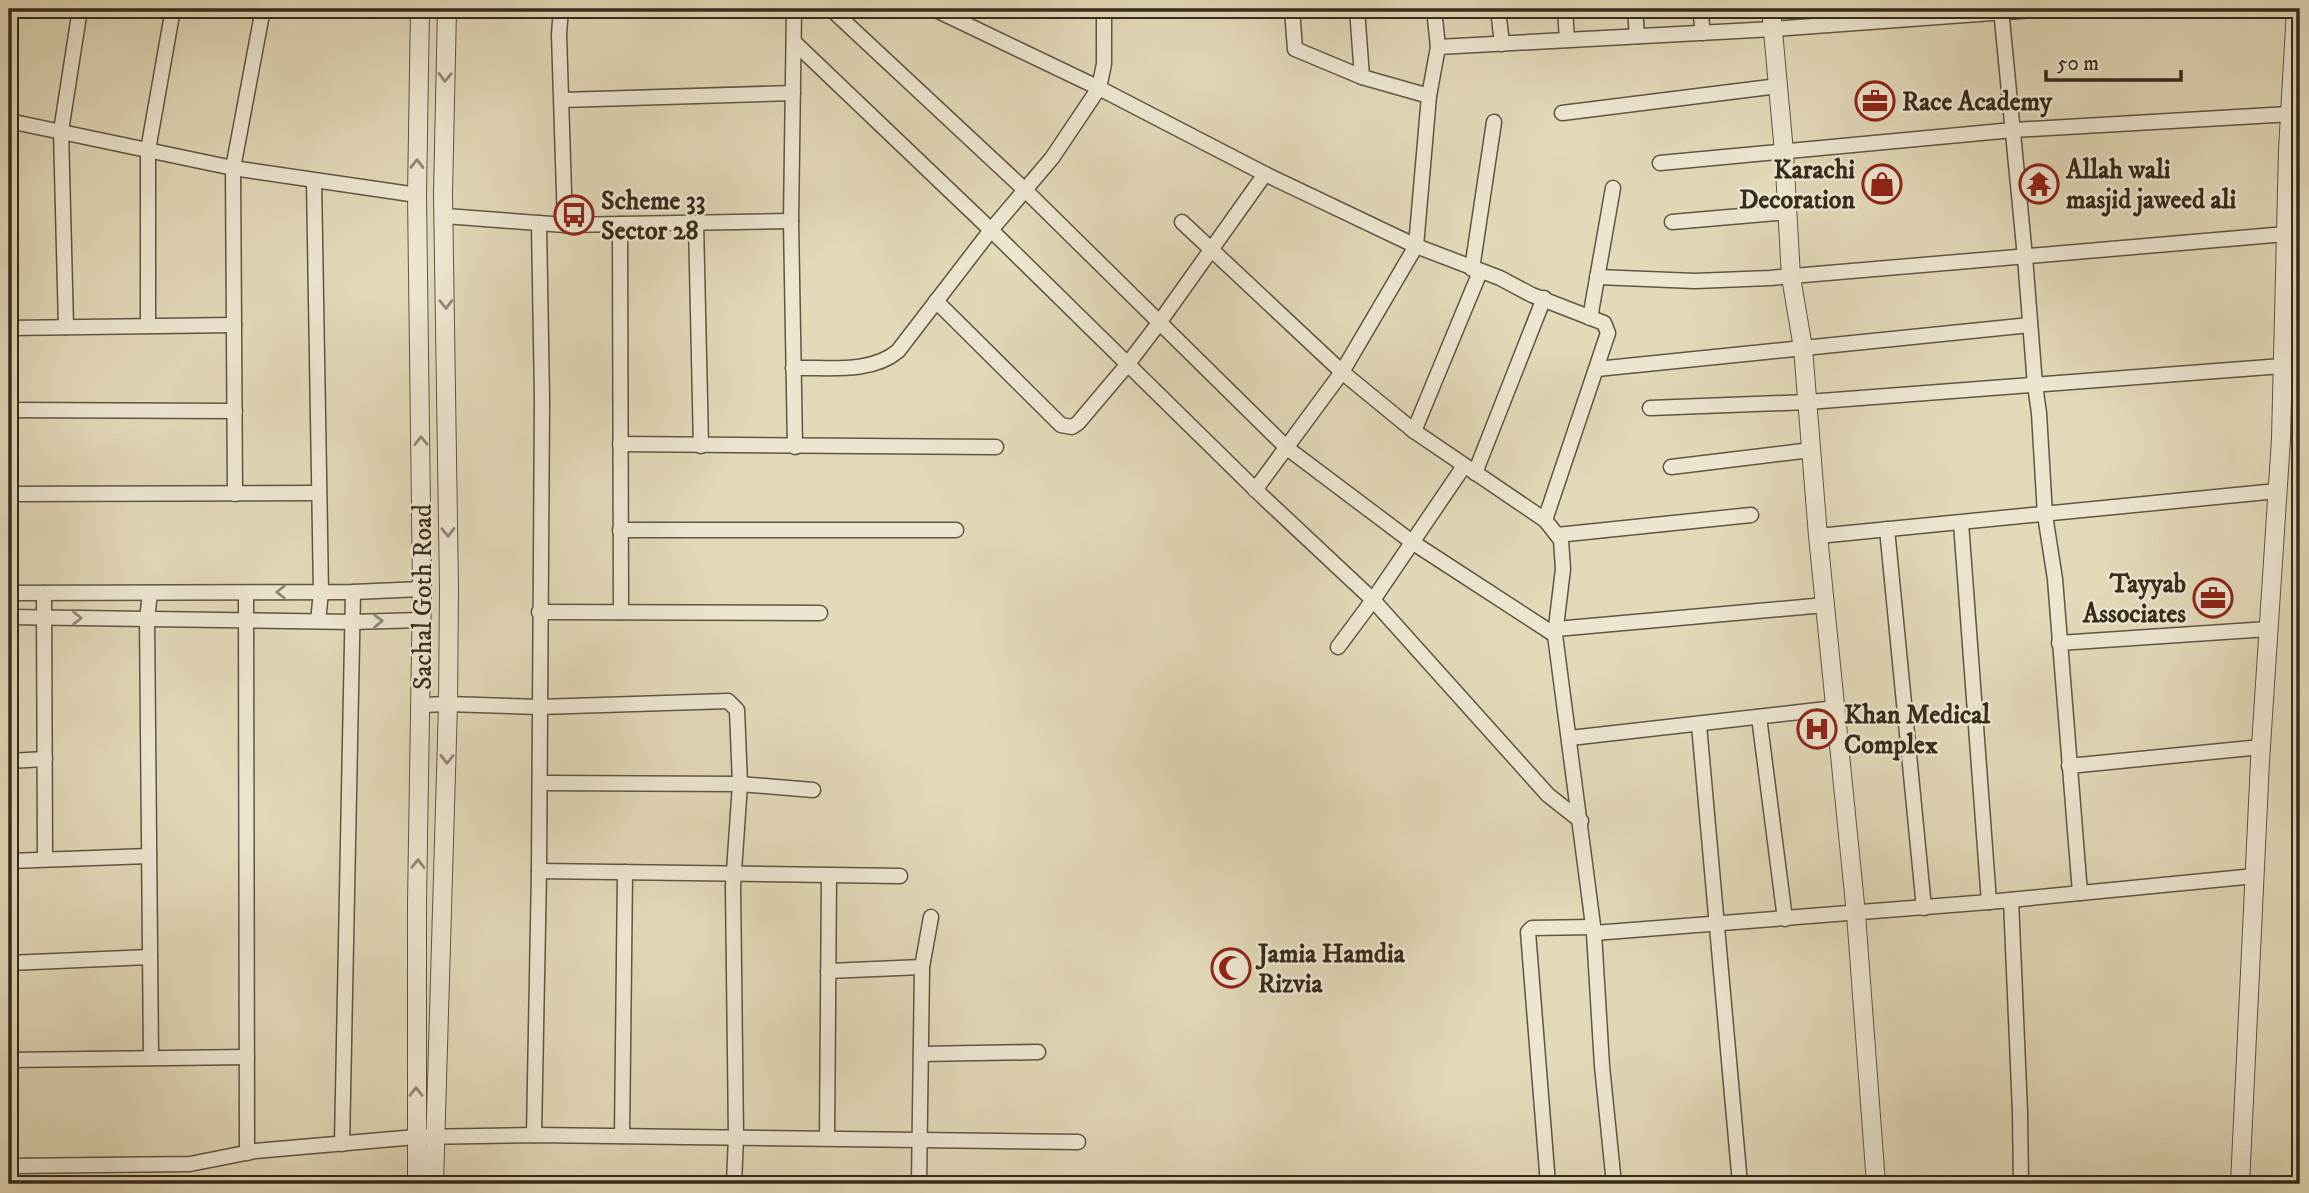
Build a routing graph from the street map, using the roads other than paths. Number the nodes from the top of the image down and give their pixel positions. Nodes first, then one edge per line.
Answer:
1 (80, 9) edge
2 (173, 9) edge
3 (264, 9) edge
4 (421, 9) edge
5 (447, 9) edge
6 (561, 9) edge
7 (794, 9) edge
8 (831, 9) edge
9 (934, 9) edge
10 (1104, 9) edge
11 (1357, 9) edge
12 (1434, 9) edge
13 (1499, 9) edge
14 (1564, 9) edge
15 (1635, 9) edge
16 (1700, 9) edge
17 (1771, 9) edge
18 (2047, 9) edge
19 (2296, 9) edge
20 (1291, 10) edge
21 (2001, 11) edge
22 (1773, 29) junction
23 (1703, 33) junction
24 (1637, 36) junction
25 (1567, 40) junction
26 (794, 42) junction
27 (1502, 44) junction
28 (1438, 47) junction
29 (1362, 77) junction
30 (1778, 86) junction
31 (1099, 88) junction
32 (793, 93) junction
33 (1429, 96) junction
34 (562, 100) junction
35 (1562, 114) dead end
36 (2290, 114) junction
37 (9, 121) edge
38 (1494, 122) dead end
39 (2013, 130) junction
40 (61, 131) junction
41 (148, 150) junction
42 (1784, 152) junction
43 (1660, 163) dead end
44 (233, 168) junction
45 (1265, 174) junction
46 (314, 181) junction
47 (1613, 188) dead end
48 (1026, 190) junction
49 (417, 195) junction
50 (1787, 212) junction
51 (444, 216) junction
52 (791, 221) junction
53 (1182, 222) dead end
54 (1672, 222) dead end
55 (539, 223) junction
56 (696, 223) junction
57 (620, 224) junction
58 (565, 225) junction
59 (991, 230) junction
60 (2286, 234) junction
61 (1416, 246) junction
62 (1211, 250) junction
63 (2025, 257) junction
64 (1476, 270) junction
65 (1597, 277) junction
66 (1791, 277) junction
67 (1544, 298) junction
68 (936, 301) junction
69 (1590, 317) junction
70 (1159, 323) junction
71 (234, 325) junction
72 (2030, 325) junction
73 (148, 326) junction
74 (66, 327) junction
75 (9, 328) edge
76 (1803, 348) junction
77 (1127, 365) junction
78 (2282, 366) junction
79 (793, 368) junction
80 (1597, 369) junction
81 (1342, 372) junction
82 (2035, 385) junction
83 (1808, 402) junction
84 (1650, 408) dead end
85 (9, 411) edge
86 (235, 411) junction
87 (1414, 430) junction
88 (620, 444) junction
89 (701, 446) junction
90 (795, 447) junction
91 (996, 447) dead end
92 (1287, 448) junction
93 (1811, 450) junction
94 (1671, 467) dead end
95 (1469, 470) junction
96 (1255, 490) junction
97 (2277, 491) junction
98 (318, 493) junction
99 (9, 494) edge
100 (235, 494) junction
101 (1751, 515) dead end
102 (2045, 515) junction
103 (1545, 520) junction
104 (1961, 523) junction
105 (1887, 529) junction
106 (621, 530) junction
107 (956, 530) dead end
108 (1557, 535) junction
109 (1818, 536) junction
110 (1412, 542) junction
111 (422, 589) junction
112 (321, 592) junction
113 (353, 592) junction
114 (9, 593) edge
115 (44, 593) junction
116 (150, 593) junction
117 (246, 593) junction
118 (1373, 600) junction
119 (1825, 605) junction
120 (539, 612) junction
121 (621, 612) junction
122 (820, 613) dead end
123 (9, 617) edge
124 (46, 618) junction
125 (147, 619) junction
126 (247, 620) junction
127 (421, 620) junction
128 (318, 621) junction
129 (352, 622) junction
130 (2268, 629) junction
131 (1556, 632) junction
132 (2059, 643) junction
133 (1338, 647) dead end
134 (448, 704) junction
135 (421, 705) junction
136 (539, 707) junction
137 (1835, 708) junction
138 (1759, 717) junction
139 (1699, 725) junction
140 (1570, 738) junction
141 (2261, 747) junction
142 (45, 759) junction
143 (9, 761) edge
144 (2069, 766) junction
145 (540, 783) junction
146 (740, 784) junction
147 (813, 790) dead end
148 (1580, 821) junction
149 (149, 856) junction
150 (45, 859) junction
151 (9, 861) edge
152 (539, 871) junction
153 (625, 872) junction
154 (734, 873) junction
155 (829, 876) junction
156 (900, 876) dead end
157 (2255, 876) junction
158 (2080, 893) junction
159 (2011, 900) junction
160 (1989, 902) junction
161 (1924, 908) junction
162 (1856, 914) junction
163 (931, 917) dead end
164 (1785, 919) junction
165 (1717, 924) junction
166 (1594, 930) junction
167 (150, 957) junction
168 (9, 963) edge
169 (922, 967) junction
170 (828, 971) junction
171 (1038, 1052) dead end
172 (921, 1054) junction
173 (247, 1057) junction
174 (150, 1058) junction
175 (9, 1060) edge
176 (534, 1135) junction
177 (622, 1136) junction
178 (736, 1137) junction
179 (425, 1138) junction
180 (827, 1138) junction
181 (920, 1140) junction
182 (1078, 1142) dead end
183 (342, 1144) junction
184 (247, 1153) junction
185 (9, 1166) edge
186 (417, 1184) edge
187 (434, 1184) edge
188 (734, 1184) edge
189 (919, 1184) edge
190 (1548, 1184) edge
191 (1614, 1184) edge
192 (1740, 1184) edge
193 (1876, 1184) edge
194 (2021, 1184) edge
195 (2241, 1184) edge

1 - 40 street
2 - 41 street
3 - 44 street
49 -> 4 street, Sachal Goth Road
5 -> 51 street, Sachal Goth Road
6 - 34 street
7 - 26 street
8 - 48 street
9 - 31 street
10 - 31 street
11 - 29 street
12 - 28 street
13 - 27 street
14 - 25 street
15 - 24 street
16 - 23 street
17 - 22 street
18 - 21 street
19 - 36 street
20 - 29 street
21 - 22 street
21 - 39 street
22 - 23 street
22 - 30 street
23 - 24 street
24 - 25 street
25 - 27 street
26 - 32 street
26 - 59 street
27 - 28 street
28 - 33 street
29 - 33 street
30 - 35 street
30 - 42 street
31 - 45 street
31 - 48 street
32 - 34 street
32 - 52 street
33 - 61 street
34 - 58 street
36 - 39 street
36 - 60 street
37 - 40 street
38 - 64 street
39 - 42 street
39 - 63 street
40 - 41 street
40 - 74 street
41 - 44 street
41 - 73 street
42 - 43 street
42 - 50 street
44 - 46 street
44 - 71 street
45 - 61 street
45 - 62 street
46 - 49 street
46 - 98 street
47 - 65 street
48 - 59 street
48 - 70 street
111 -> 49 street, Sachal Goth Road
50 - 54 street
50 - 66 street
51 - 55 street
51 -> 134 street, Sachal Goth Road
52 - 56 street
52 - 79 street
53 - 62 street
55 - 58 street
55 - 120 street
56 - 57 street
56 - 89 street
57 - 58 street
57 - 88 street
59 - 68 street
59 - 77 street
60 - 63 street
60 - 78 street
61 - 64 street
61 - 81 street
62 - 70 street
62 - 81 street
63 - 66 street
63 - 72 street
64 - 67 street
64 - 87 street
65 - 66 street
65 - 69 street
66 - 76 street
67 - 69 street
67 - 95 street
68 - 77 street
68 - 79 street
69 - 80 street
70 - 77 street
70 - 92 street
71 - 73 street
71 - 86 street
72 - 76 street
72 - 82 street
73 - 74 street
74 - 75 street
76 - 80 street
76 - 83 street
77 - 96 street
78 - 82 street
78 - 97 street
79 - 90 street
80 - 103 street
81 - 87 street
81 - 92 street
82 - 83 street
82 - 102 street
83 - 84 street
83 - 93 street
85 - 86 street
86 - 100 street
87 - 95 street
88 - 89 street
88 - 106 street
89 - 90 street
90 - 91 street
92 - 96 street
92 - 110 street
93 - 94 street
93 - 109 street
95 - 103 street
95 - 110 street
96 - 118 street
97 - 102 street
97 - 130 street
98 - 100 street
98 - 112 street
99 - 100 street
101 - 108 street
102 - 104 street
102 - 132 street
103 - 108 street
104 - 105 street
104 - 160 street
105 - 109 street
105 - 161 street
106 - 107 street
106 - 121 street
108 - 131 street
109 - 119 street
110 - 118 street
110 - 131 street
111 - 113 street
111 - 127 street, Sachal Goth Road
112 - 113 street
112 -> 117 street
112 - 128 street
113 - 129 street
114 - 115 street
115 - 116 street
115 - 124 street
116 - 117 street
116 - 125 street
117 - 126 street
118 - 133 street
118 - 148 street
119 - 131 street
119 - 137 street
120 - 121 street
120 - 136 street
121 - 122 street
123 - 124 street
124 -> 125 street
124 - 142 street
125 - 126 street
125 - 149 street
126 - 128 street
126 - 173 street
129 -> 127 street
127 - 135 street, Sachal Goth Road
128 - 129 street
129 - 183 street
130 - 132 street
130 - 141 street
131 - 140 street
132 - 144 street
134 - 135 street
134 - 136 street
134 -> 179 street, Sachal Goth Road
179 -> 135 street, Sachal Goth Road
136 - 145 street
136 - 146 street
137 - 138 street
137 - 162 street
138 - 139 street
138 - 164 street
139 - 140 street
139 - 165 street
140 - 148 street
141 - 144 street
141 - 157 street
142 - 143 street
142 - 150 street
144 - 158 street
145 - 146 street
145 - 152 street
146 - 147 street
146 - 154 street
148 - 166 street
149 - 150 street
149 - 167 street
150 - 151 street
152 - 153 street
152 - 176 street
153 - 154 street
153 - 177 street
154 - 155 street
154 - 178 street
155 - 156 street
155 - 170 street
157 - 158 street
157 - 195 street
158 - 159 street
159 - 160 street
159 - 194 street
160 - 161 street
161 - 162 street
162 - 164 street
162 - 193 street
163 - 169 street
164 - 165 street
165 - 166 street
165 - 192 street
166 - 190 street
166 - 191 street
167 - 168 street
167 - 174 street
169 - 170 street
169 - 172 street
170 - 180 street
171 - 172 street
172 - 181 street
173 - 174 street
173 - 184 street
174 - 175 street
176 - 177 street
176 - 179 street
177 - 178 street
178 - 180 street
178 - 188 street
179 - 183 street
179 - 186 street, Sachal Goth Road
179 - 187 street, Sachal Goth Road
180 - 181 street
181 - 182 street
181 - 189 street
183 - 184 street
184 - 185 street

